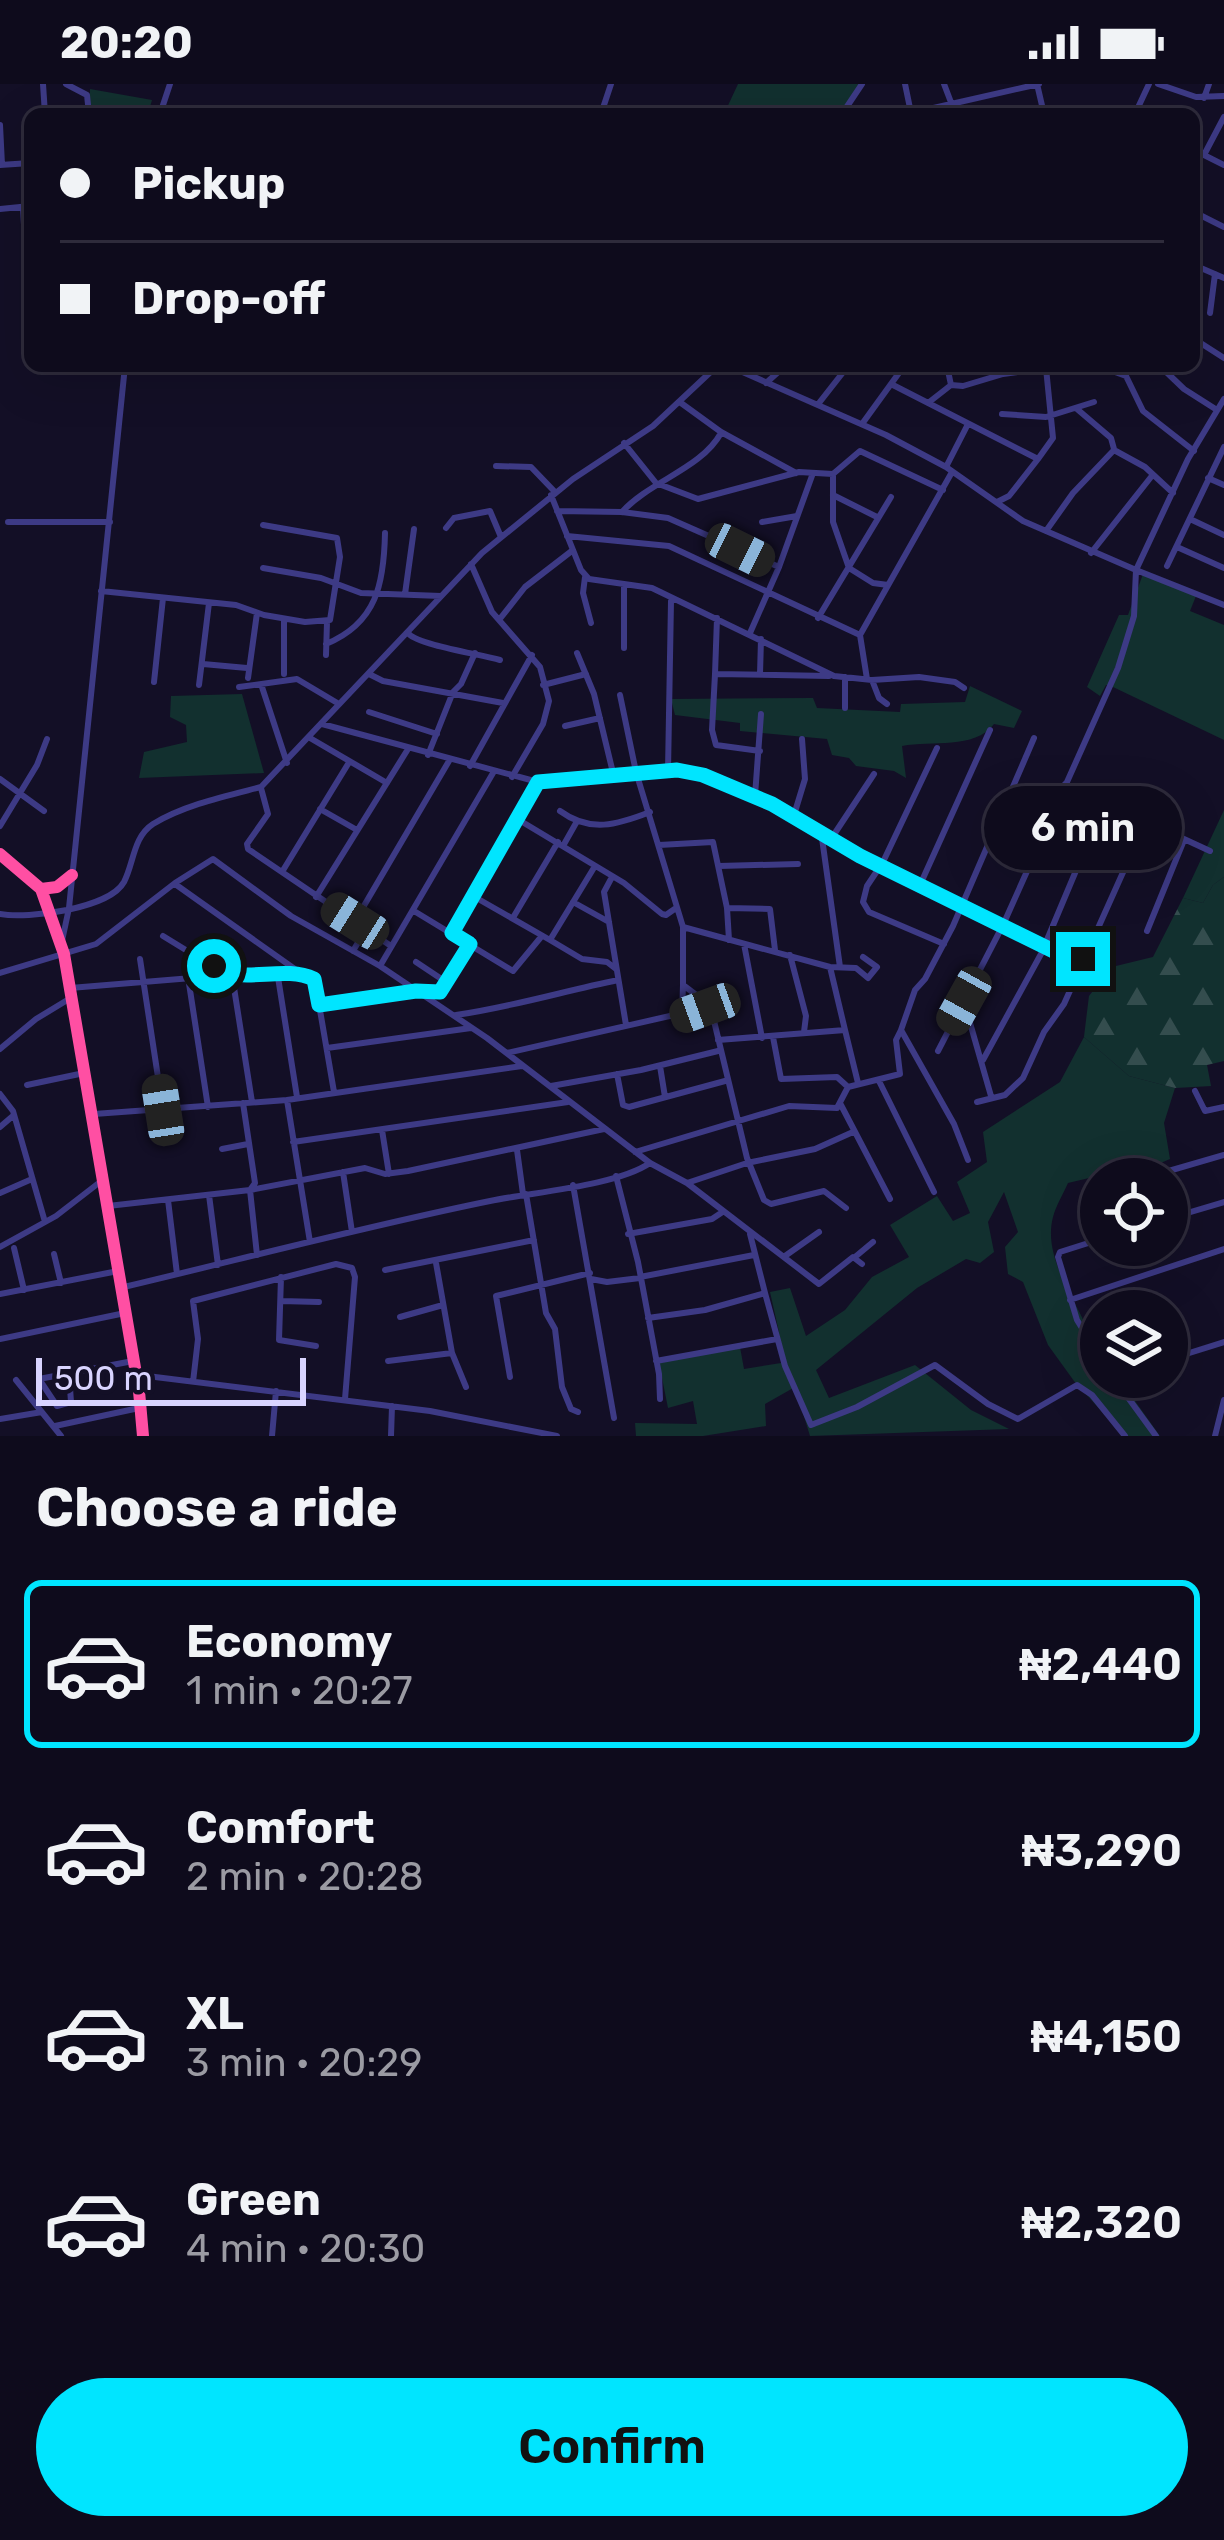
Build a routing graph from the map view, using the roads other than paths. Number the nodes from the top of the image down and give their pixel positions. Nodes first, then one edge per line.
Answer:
1 (66, 84) edge
2 (944, 84) edge
3 (992, 84) edge
4 (1038, 84) edge
5 (1154, 84) edge
6 (1209, 84) edge
7 (995, 95) junction
8 (1220, 97) edge
9 (1204, 98) junction
10 (952, 106) junction
11 (1224, 106) edge
12 (88, 108) edge
13 (940, 108) edge
14 (1224, 117) edge
15 (0, 125) edge
16 (1200, 153) edge
17 (1204, 155) junction
18 (1, 165) edge
19 (1224, 165) edge
20 (1220, 276) edge
21 (1210, 313) dead end
22 (123, 372) edge
23 (711, 372) edge
24 (741, 372) edge
25 (778, 372) edge
26 (843, 372) edge
27 (900, 372) edge
28 (948, 372) edge
29 (1017, 372) edge
30 (1046, 372) edge
31 (1114, 372) edge
32 (1166, 372) edge
33 (766, 383) junction
34 (891, 384) junction
35 (951, 385) junction
36 (1224, 399) edge
37 (680, 402) junction
38 (1094, 402) dead end
39 (819, 403) junction
40 (928, 403) junction
41 (1077, 409) junction
42 (1217, 410) junction
43 (1002, 414) dead end
44 (1052, 416) junction
45 (862, 424) junction
46 (970, 427) junction
47 (721, 433) junction
48 (624, 443) junction
49 (1114, 450) junction
50 (1193, 451) junction
51 (1223, 452) edge
52 (1039, 460) junction
53 (496, 466) dead end
54 (949, 470) junction
55 (796, 473) junction
56 (812, 473) junction
57 (833, 473) junction
58 (1151, 477) junction
59 (1208, 478) junction
60 (656, 483) junction
61 (1224, 485) edge
62 (943, 490) junction
63 (1173, 493) junction
64 (554, 494) junction
65 (833, 495) junction
66 (891, 496) dead end
67 (997, 502) junction
68 (557, 512) junction
69 (622, 512) junction
70 (797, 516) junction
71 (877, 517) junction
72 (1190, 519) junction
73 (8, 522) dead end
74 (110, 522) junction
75 (762, 522) dead end
76 (263, 524) dead end
77 (446, 528) dead end
78 (414, 529) dead end
79 (1046, 531) junction
80 (386, 533) dead end
81 (1224, 535) edge
82 (566, 536) junction
83 (501, 537) junction
84 (1177, 547) junction
85 (573, 550) junction
86 (1090, 553) junction
87 (471, 564) junction
88 (1167, 566) dead end
89 (779, 567) junction
90 (263, 568) dead end
91 (849, 568) junction
92 (1224, 568) edge
93 (1136, 570) junction
94 (585, 577) junction
95 (624, 584) junction
96 (336, 585) junction
97 (888, 585) junction
98 (101, 591) junction
99 (405, 594) junction
100 (380, 595) junction
101 (768, 595) junction
102 (442, 597) junction
103 (163, 598) junction
104 (670, 600) junction
105 (209, 602) junction
106 (1224, 605) edge
107 (257, 613) junction
108 (717, 618) junction
109 (818, 618) junction
110 (284, 619) junction
111 (499, 620) junction
112 (327, 622) junction
113 (591, 622) dead end
114 (750, 633) junction
115 (409, 634) junction
116 (860, 635) junction
117 (761, 639) junction
118 (326, 644) junction
119 (625, 648) dead end
120 (475, 653) junction
121 (577, 653) dead end
122 (326, 655) dead end
123 (532, 655) junction
124 (500, 660) dead end
125 (203, 664) junction
126 (247, 668) junction
127 (284, 674) dead end
128 (369, 674) junction
129 (586, 674) junction
130 (715, 674) junction
131 (760, 674) junction
132 (834, 676) junction
133 (845, 677) junction
134 (248, 678) dead end
135 (869, 679) junction
136 (154, 682) dead end
137 (261, 684) junction
138 (543, 685) junction
139 (199, 686) dead end
140 (238, 687) dead end
141 (964, 688) dead end
142 (453, 692) junction
143 (620, 695) dead end
144 (503, 703) junction
145 (340, 704) junction
146 (886, 704) dead end
147 (844, 708) dead end
148 (369, 712) dead end
149 (761, 714) dead end
150 (600, 718) junction
151 (322, 724) junction
152 (565, 726) dead end
153 (990, 730) dead end
154 (436, 734) junction
155 (310, 738) junction
156 (1034, 738) dead end
157 (47, 739) dead end
158 (802, 739) dead end
159 (937, 748) dead end
160 (408, 749) junction
161 (760, 751) junction
162 (428, 754) junction
163 (449, 761) junction
164 (287, 763) junction
165 (348, 764) junction
166 (470, 766) junction
167 (668, 771) junction
168 (494, 773) junction
169 (874, 774) dead end
170 (614, 776) junction
171 (638, 776) junction
172 (512, 777) junction
173 (0, 779) edge
174 (538, 782) junction
175 (387, 783) junction
176 (1065, 784) junction
177 (261, 788) junction
178 (19, 792) junction
179 (754, 796) junction
180 (1104, 804) junction
181 (320, 809) junction
182 (44, 811) dead end
183 (560, 812) dead end
184 (650, 812) junction
185 (794, 815) junction
186 (2, 820) edge
187 (519, 820) junction
188 (1146, 821) junction
189 (576, 823) junction
190 (357, 830) junction
191 (821, 831) junction
192 (831, 839) junction
193 (1184, 840) junction
194 (560, 844) junction
195 (659, 845) junction
196 (1210, 851) dead end
197 (0, 854) edge
198 (798, 864) dead end
199 (877, 865) junction
200 (595, 866) junction
201 (719, 866) junction
202 (281, 872) junction
203 (72, 874) junction
204 (612, 877) junction
205 (175, 884) junction
206 (920, 885) junction
207 (41, 889) junction
208 (473, 896) junction
209 (316, 897) junction
210 (573, 902) junction
211 (962, 904) junction
212 (677, 907) junction
213 (69, 908) junction
214 (727, 908) junction
215 (51, 911) junction
216 (414, 911) junction
217 (0, 914) edge
218 (666, 915) junction
219 (513, 917) junction
220 (606, 918) junction
221 (355, 921) junction
222 (682, 924) junction
223 (1003, 926) junction
224 (366, 928) junction
225 (1147, 931) dead end
226 (452, 933) junction
227 (163, 936) dead end
228 (541, 938) junction
229 (729, 940) junction
230 (470, 944) junction
231 (744, 944) junction
232 (944, 944) junction
233 (1042, 944) junction
234 (391, 946) junction
235 (63, 949) junction
236 (776, 950) junction
237 (352, 952) junction
238 (613, 952) junction
239 (862, 956) dead end
240 (140, 959) dead end
241 (793, 959) junction
242 (416, 962) dead end
243 (607, 962) junction
244 (1080, 964) junction
245 (380, 966) junction
246 (830, 967) junction
247 (840, 967) junction
248 (616, 969) junction
249 (277, 970) junction
250 (299, 972) junction
251 (0, 974) edge
252 (228, 975) junction
253 (188, 977) junction
254 (618, 980) junction
255 (143, 982) junction
256 (404, 982) junction
257 (446, 982) junction
258 (682, 986) junction
259 (416, 991) junction
260 (403, 992) junction
261 (71, 993) junction
262 (964, 1001) junction
263 (319, 1005) junction
264 (705, 1008) junction
265 (453, 1016) junction
266 (682, 1016) junction
267 (626, 1025) junction
268 (467, 1027) junction
269 (845, 1030) junction
270 (901, 1030) junction
271 (804, 1032) junction
272 (773, 1037) junction
273 (762, 1038) junction
274 (327, 1048) junction
275 (0, 1049) edge
276 (718, 1050) junction
277 (938, 1051) dead end
278 (507, 1053) junction
279 (983, 1060) junction
280 (522, 1066) junction
281 (660, 1066) junction
282 (84, 1073) junction
283 (617, 1074) junction
284 (725, 1081) junction
285 (880, 1082) junction
286 (858, 1084) junction
287 (28, 1085) dead end
288 (556, 1087) junction
289 (848, 1087) junction
290 (1195, 1091) dead end
291 (334, 1092) junction
292 (0, 1094) edge
293 (991, 1096) junction
294 (664, 1097) junction
295 (297, 1098) junction
296 (287, 1100) junction
297 (568, 1101) junction
298 (977, 1102) dead end
299 (248, 1103) junction
300 (841, 1106) junction
301 (208, 1107) junction
302 (1224, 1107) edge
303 (163, 1110) junction
304 (14, 1115) junction
305 (91, 1115) junction
306 (738, 1122) junction
307 (0, 1127) edge
308 (606, 1128) junction
309 (382, 1130) junction
310 (853, 1132) junction
311 (293, 1142) junction
312 (248, 1144) junction
313 (222, 1149) dead end
314 (517, 1150) junction
315 (640, 1152) junction
316 (1224, 1155) edge
317 (968, 1160) dead end
318 (750, 1162) junction
319 (650, 1163) junction
320 (1188, 1165) edge
321 (343, 1172) junction
322 (389, 1174) junction
323 (616, 1176) junction
324 (32, 1179) junction
325 (103, 1180) junction
326 (300, 1180) junction
327 (687, 1183) junction
328 (573, 1185) junction
329 (250, 1190) junction
330 (934, 1192) dead end
331 (0, 1193) edge
332 (525, 1194) junction
333 (209, 1195) junction
334 (890, 1199) dead end
335 (168, 1200) junction
336 (1224, 1202) edge
337 (107, 1206) junction
338 (847, 1208) dead end
339 (722, 1213) junction
340 (1188, 1213) edge
341 (45, 1222) junction
342 (352, 1232) junction
343 (819, 1232) dead end
344 (628, 1234) junction
345 (750, 1234) junction
346 (534, 1240) junction
347 (310, 1242) junction
348 (874, 1242) dead end
349 (1080, 1246) edge
350 (0, 1247) edge
351 (14, 1248) dead end
352 (1224, 1249) edge
353 (54, 1254) dead end
354 (755, 1255) junction
355 (256, 1256) junction
356 (785, 1256) junction
357 (855, 1257) junction
358 (436, 1263) junction
359 (862, 1264) dead end
360 (218, 1265) junction
361 (385, 1270) dead end
362 (118, 1271) junction
363 (177, 1274) junction
364 (590, 1276) junction
365 (281, 1277) junction
366 (640, 1280) junction
367 (545, 1282) junction
368 (61, 1283) junction
369 (121, 1287) junction
370 (24, 1290) junction
371 (0, 1294) edge
372 (765, 1294) junction
373 (1070, 1300) junction
374 (281, 1301) junction
375 (319, 1302) dead end
376 (445, 1305) junction
377 (125, 1313) junction
378 (400, 1317) dead end
379 (648, 1318) junction
380 (1080, 1324) edge
381 (778, 1338) junction
382 (0, 1339) edge
383 (1224, 1342) edge
384 (316, 1346) dead end
385 (452, 1353) junction
386 (1188, 1353) edge
387 (388, 1361) dead end
388 (656, 1361) junction
389 (135, 1368) junction
390 (69, 1374) junction
391 (510, 1377) dead end
392 (16, 1380) dead end
393 (196, 1380) junction
394 (466, 1387) dead end
395 (276, 1391) junction
396 (1128, 1398) edge
397 (345, 1399) junction
398 (660, 1399) dead end
399 (1224, 1400) edge
400 (392, 1406) junction
401 (140, 1407) junction
402 (41, 1412) junction
403 (578, 1412) dead end
404 (614, 1418) dead end
405 (0, 1419) edge
406 (55, 1426) junction
407 (143, 1434) edge
408 (62, 1436) edge
409 (160, 1436) edge
410 (272, 1436) edge
411 (391, 1436) edge
412 (557, 1436) edge
413 (1125, 1436) edge
414 (1156, 1436) edge
415 (1215, 1436) edge

1 - 12 street
2 - 10 street
3 - 7 street
4 - 7 street
5 - 9 street
6 - 9 street
7 - 10 street
8 - 9 street
8 - 11 street
10 - 13 street
14 - 17 street
15 - 18 street
16 - 17 street
17 - 19 street
20 - 21 street
22 - 74 street
23 - 37 street
24 - 33 street
25 - 33 street
26 - 39 street
27 - 34 street
28 - 35 street
29 - 35 street
30 - 44 street
31 - 50 street
32 - 42 street
33 - 39 street
34 - 40 street
34 - 45 street
35 - 40 street
36 - 42 street
37 - 47 street
37 - 48 street
38 - 41 street
39 - 45 street
40 - 46 street
41 - 44 street
41 - 49 street
42 - 50 street
43 - 44 street
44 - 52 street
45 - 54 street
46 - 52 street
46 - 54 street
47 - 55 street
47 - 60 street
48 - 60 street
48 - 64 street
49 - 58 street
49 - 79 street
50 - 63 street
51 - 59 street
52 - 67 street
53 - 64 street
54 - 62 street
54 - 67 street
55 - 56 street
55 - 60 street
56 - 57 street
56 - 70 street
57 - 62 street
57 - 65 street
58 - 63 street
58 - 86 street
59 - 61 street
59 - 72 street
60 - 69 street
62 - 97 street
63 - 93 street
64 - 68 street
64 - 83 street
65 - 71 street
65 - 91 street
66 - 71 street
67 - 79 street
68 - 69 street
68 - 82 street
69 - 89 street
70 - 75 street
70 - 89 street
71 - 91 street
72 - 81 street
72 - 84 street
73 - 74 street
74 - 98 street
76 - 96 street
77 - 83 street
78 - 99 street
79 - 86 street
80 - 100 street
82 - 85 street
82 - 101 street
83 - 87 street
84 - 88 street
84 - 92 street
85 - 94 street
85 - 111 street
86 - 93 street
87 - 102 street
87 - 111 street
89 - 101 street
90 - 96 street
91 - 97 street
91 - 109 street
93 - 106 street
93 - 176 street
94 - 95 street
94 - 113 street
95 - 104 street
95 - 119 street
96 - 100 street
96 - 112 street
97 - 116 street
98 - 103 street
98 - 203 street
99 - 100 street
99 - 102 street
100 - 118 street
101 - 109 street
101 - 114 street
102 - 115 street
103 - 105 street
103 - 136 street
104 - 108 street
104 - 167 street
105 - 107 street
105 - 125 street
107 - 110 street
107 - 126 street
108 - 114 street
108 - 130 street
109 - 116 street
110 - 112 street
110 - 127 street
111 - 123 street
112 - 118 street
114 - 117 street
115 - 120 street
115 - 128 street
116 - 135 street
117 - 131 street
117 - 132 street
118 - 122 street
120 - 124 street
120 - 142 street
121 - 129 street
123 - 138 street
123 - 144 street
125 - 126 street
125 - 139 street
126 - 134 street
128 - 142 street
128 - 145 street
129 - 138 street
129 - 150 street
130 - 131 street
130 - 161 street
131 - 132 street
132 - 133 street
133 - 135 street
133 - 147 street
135 - 141 street
135 - 146 street
137 - 140 street
137 - 145 street
137 - 164 street
138 - 172 street
142 - 144 street
142 - 154 street
143 - 171 street
144 - 166 street
145 - 151 street
148 - 154 street
149 - 161 street
150 - 152 street
150 - 170 street
151 - 155 street
151 - 160 street
153 - 206 street
154 - 162 street
155 - 164 street
155 - 165 street
156 - 211 street
157 - 178 street
158 - 185 street
159 - 199 street
160 - 162 street
160 - 175 street
161 - 179 street
162 - 163 street
163 - 166 street
163 - 221 street
164 - 177 street
165 - 175 street
165 - 181 street
166 - 168 street
167 - 171 street
167 - 179 street
168 - 172 street
168 - 216 street
169 - 192 street
170 - 171 street
170 - 174 street
171 - 184 street
172 - 174 street
173 - 178 street
174 - 187 street
175 - 190 street
176 - 180 street
176 - 223 street
177 - 202 street
177 - 213 street
178 - 182 street
178 - 186 street
179 - 185 street
180 - 188 street
180 - 233 street
181 - 190 street
181 - 202 street
183 - 189 street
184 - 189 street
184 - 195 street
185 - 191 street
187 - 194 street
187 - 208 street
188 - 193 street
188 - 244 street
189 - 194 street
190 - 209 street
191 - 192 street
191 - 247 street
192 - 199 street
193 - 196 street
193 - 225 street
194 - 200 street
194 - 219 street
195 - 201 street
195 - 212 street
197 - 207 highway
198 - 201 street
199 - 206 street
199 - 232 street
200 - 204 street
200 - 210 street
201 - 214 street
202 - 209 street
203 - 207 highway
203 - 213 street
204 - 218 street
204 - 220 street
205 - 235 street
205 - 237 street
205 - 250 street
206 - 211 street
207 - 215 highway
208 - 219 street
208 - 226 street
209 - 221 street
210 - 220 street
210 - 228 street
211 - 223 street
211 - 232 street
212 - 218 street
212 - 222 street
213 - 215 street
213 - 235 street
214 - 229 street
214 - 236 street
215 - 217 street
215 - 235 highway
216 - 226 street
216 - 234 street
218 - 222 street
219 - 228 street
220 - 238 street
221 - 224 street
222 - 229 street
222 - 258 street
223 - 233 street
223 - 262 street
224 - 234 street
224 - 237 street
226 - 230 street
227 - 252 street
228 - 230 street
228 - 243 street
229 - 231 street
230 - 257 street
231 - 236 street
231 - 273 street
232 - 270 street
233 - 244 street
233 - 279 street
234 - 245 street
235 - 251 street
235 - 261 highway
236 - 241 street
237 - 245 street
238 - 243 street
238 - 248 street
239 - 247 street
240 - 255 street
241 - 246 street
241 - 271 street
242 - 257 street
243 - 248 street
244 - 293 street
245 - 256 street
246 - 247 street
246 - 269 street
248 - 254 street
249 - 250 street
249 - 252 street
249 - 295 street
250 - 263 street
252 - 253 street
252 - 299 street
253 - 255 street
253 - 301 street
254 - 265 street
254 - 267 street
255 - 261 street
255 - 303 street
256 - 259 street
256 - 260 street
257 - 259 street
258 - 264 street
258 - 266 street
259 - 260 street
259 - 265 street
260 - 263 street
261 - 275 street
261 - 282 highway
262 - 277 street
262 - 279 street
263 - 274 street
264 - 266 street
264 - 276 street
265 - 268 street
266 - 267 street
267 - 278 street
268 - 274 street
268 - 278 street
269 - 271 street
269 - 286 street
270 - 285 street
270 - 317 street
271 - 272 street
272 - 273 street
272 - 289 street
273 - 276 street
274 - 291 street
276 - 281 street
276 - 284 street
278 - 280 street
279 - 293 street
280 - 288 street
280 - 291 street
281 - 283 street
281 - 294 street
282 - 287 street
282 - 305 highway
283 - 288 street
283 - 294 street
284 - 294 street
284 - 306 street
285 - 286 street
285 - 330 street
286 - 289 street
288 - 297 street
289 - 300 street
290 - 302 street
291 - 295 street
292 - 304 street
293 - 298 street
295 - 296 street
296 - 299 street
296 - 311 street
297 - 308 street
297 - 309 street
299 - 301 street
299 - 312 street
300 - 306 street
300 - 310 street
301 - 303 street
303 - 305 street
304 - 307 street
304 - 324 street
305 - 325 highway
306 - 315 street
306 - 318 street
308 - 314 street
308 - 315 street
309 - 311 street
309 - 322 street
310 - 318 street
310 - 334 street
311 - 326 street
312 - 313 street
312 - 329 street
314 - 322 street
314 - 332 street
315 - 319 street
316 - 320 street
318 - 327 street
318 - 338 street
319 - 323 street
319 - 327 street
321 - 322 street
321 - 326 street
321 - 342 street
323 - 328 street
323 - 344 street
324 - 331 street
324 - 341 street
325 - 337 highway
325 - 341 street
326 - 329 street
326 - 347 street
327 - 339 street
328 - 332 street
328 - 364 street
329 - 333 street
329 - 355 street
332 - 342 street
332 - 346 street
333 - 335 street
333 - 360 street
335 - 337 street
335 - 363 street
336 - 340 street
337 - 362 highway
339 - 344 street
339 - 345 street
341 - 350 street
342 - 347 street
343 - 356 street
344 - 366 street
345 - 354 street
345 - 356 street
346 - 358 street
346 - 367 street
347 - 355 street
348 - 357 street
349 - 373 street
351 - 370 street
352 - 373 street
353 - 368 street
354 - 366 street
354 - 372 street
355 - 360 street
356 - 357 street
357 - 359 street
358 - 361 street
358 - 376 street
360 - 363 street
362 - 368 street
362 - 369 highway
363 - 369 street
364 - 366 street
364 - 367 street
364 - 404 street
365 - 374 street
365 - 393 street
365 - 397 street
366 - 379 street
367 - 391 street
367 - 403 street
368 - 370 street
369 - 377 highway
370 - 371 street
372 - 379 street
372 - 381 street
373 - 380 street
374 - 375 street
374 - 384 street
376 - 378 street
376 - 385 street
377 - 382 street
377 - 389 highway
379 - 388 street
381 - 388 street
381 - 413 street
383 - 386 street
385 - 387 street
385 - 394 street
388 - 398 street
389 - 390 street
389 - 393 street
389 - 401 highway
390 - 390 street
392 - 402 street
393 - 395 street
395 - 397 street
395 - 410 street
396 - 414 street
397 - 400 street
399 - 415 street
400 - 411 street
400 - 412 street
401 - 406 street
401 - 407 highway
402 - 405 street
402 - 406 street
406 - 408 street
407 - 409 street

